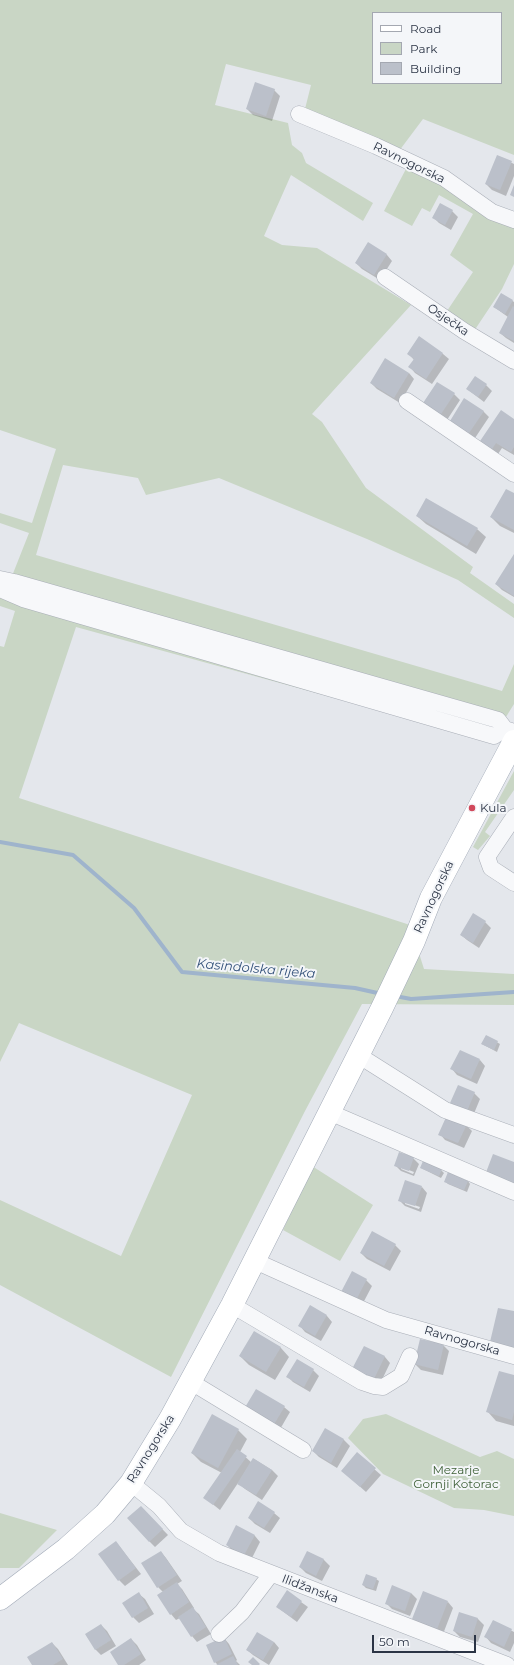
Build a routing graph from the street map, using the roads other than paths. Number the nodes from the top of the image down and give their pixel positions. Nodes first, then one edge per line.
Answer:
1 (299, 114) dead end
2 (514, 220) edge
3 (385, 277) dead end
4 (514, 361) edge
5 (407, 401) dead end
6 (514, 474) edge
7 (0, 579) edge
8 (0, 590) edge
9 (511, 734) edge
10 (514, 817) edge
11 (514, 883) edge
12 (358, 1055) junction
13 (329, 1112) junction
14 (514, 1135) edge
15 (514, 1192) edge
16 (255, 1261) junction
17 (232, 1305) junction
18 (410, 1356) dead end
19 (514, 1356) edge
20 (191, 1382) junction
21 (303, 1450) dead end
22 (131, 1483) junction
23 (271, 1574) junction
24 (0, 1599) edge
25 (220, 1634) dead end
26 (507, 1665) edge

1 - 2 street, Ravnogorska
3 - 4 street, Osječka
5 - 6 street
7 - 9 street
8 - 9 street
9 - 12 main road, Ravnogorska
10 - 11 street
12 - 13 main road, Ravnogorska
12 - 14 street
13 - 15 street
13 - 16 main road, Ravnogorska
16 - 17 main road, Ravnogorska
16 - 19 street, Ravnogorska
17 - 18 street
17 - 20 main road, Ravnogorska
20 - 21 street
20 - 22 main road, Ravnogorska
22 - 23 street, Ilidžanska
22 - 24 main road, Ravnogorska
23 - 25 street
23 - 26 street, Ilidžanska

